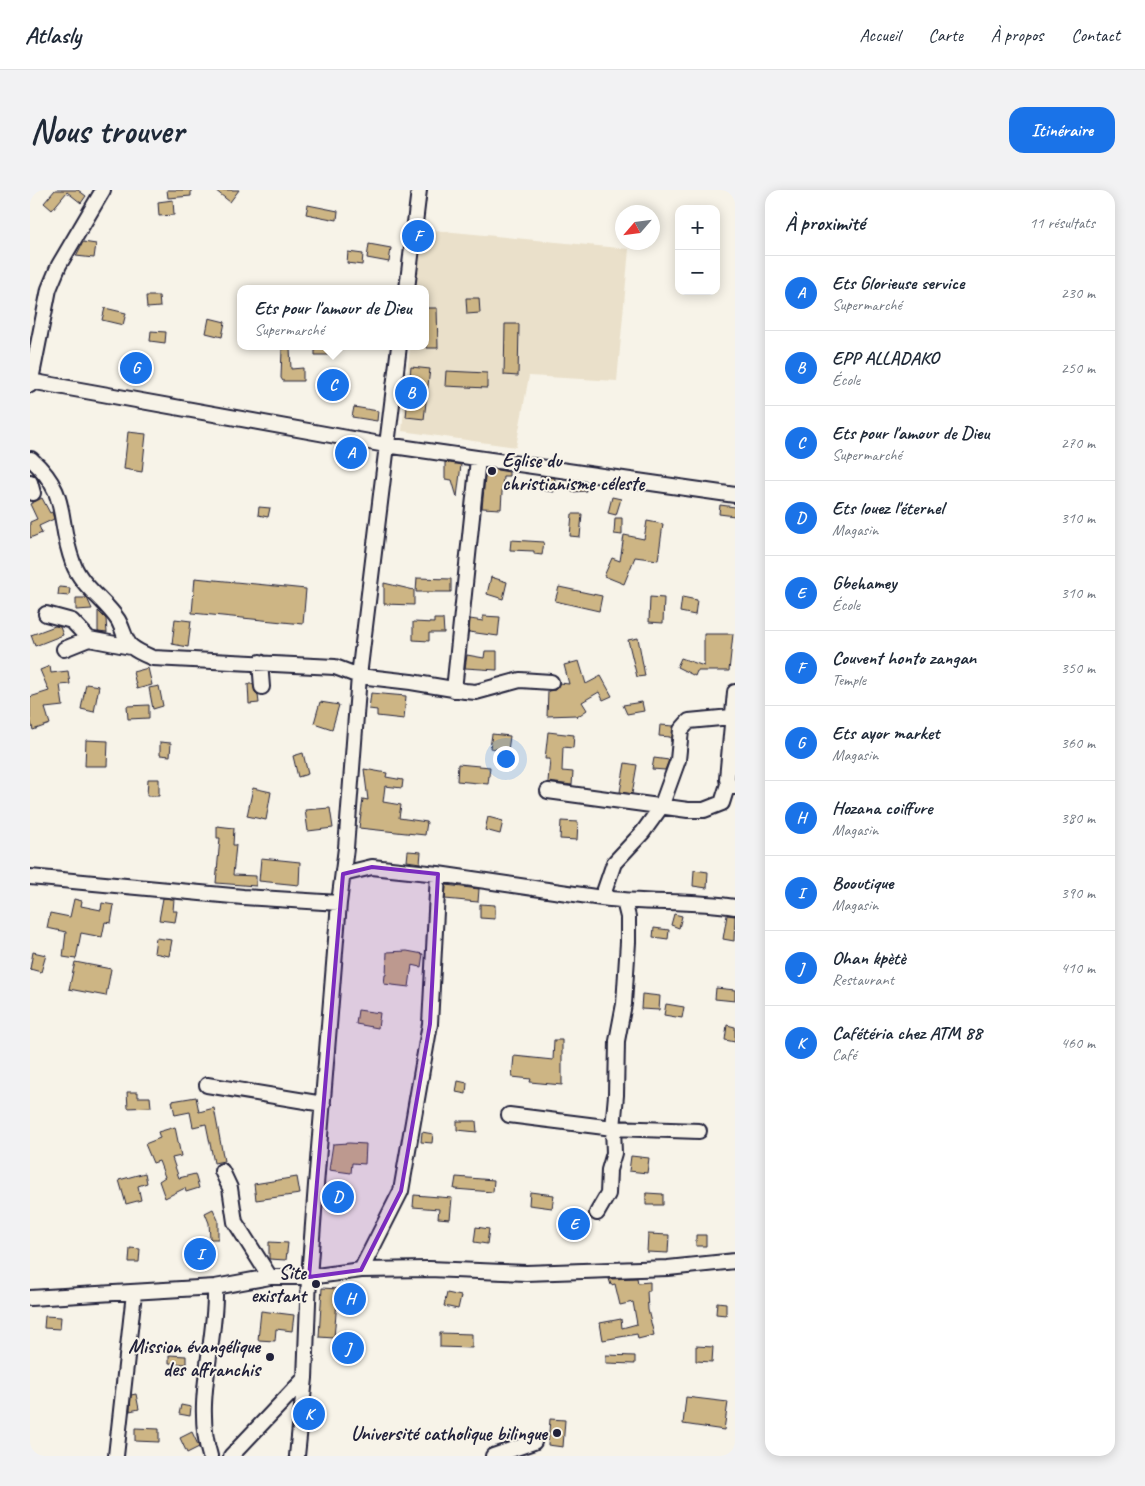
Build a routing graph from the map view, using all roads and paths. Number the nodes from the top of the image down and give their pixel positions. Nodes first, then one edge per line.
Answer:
1 (103, 190) edge
2 (419, 190) edge
3 (407, 285) edge
4 (398, 350) edge
5 (31, 383) edge
6 (386, 444) junction
7 (30, 458) edge
8 (478, 459) junction
9 (735, 495) edge
10 (46, 614) dead end
11 (89, 639) junction
12 (131, 647) junction
13 (64, 649) dead end
14 (260, 662) junction
15 (359, 676) junction
16 (551, 682) dead end
17 (262, 688) dead end
18 (454, 690) junction
19 (735, 692) edge
20 (731, 717) junction
21 (732, 785) edge
22 (548, 791) dead end
23 (661, 807) junction
24 (343, 874) junction
25 (438, 874) junction
26 (30, 877) edge
27 (602, 898) junction
28 (624, 901) junction
29 (339, 903) junction
30 (735, 907) edge
31 (207, 1086) dead end
32 (323, 1104) junction
33 (509, 1115) dead end
34 (612, 1128) junction
35 (699, 1131) dead end
36 (222, 1171) dead end
37 (598, 1213) dead end
38 (735, 1261) edge
39 (361, 1270) junction
40 (309, 1277) junction
41 (270, 1278) junction
42 (215, 1287) junction
43 (134, 1293) junction
44 (30, 1298) edge
45 (305, 1378) junction
46 (534, 1442) dead end
47 (116, 1456) edge
48 (210, 1456) edge
49 (231, 1456) edge
50 (297, 1456) edge
51 (493, 1456) edge

1 - 5 street
2 - 3 street
4 - 6 street
5 - 6 street
6 - 8 street
6 - 15 street
7 - 12 street
8 - 9 street
8 - 18 street
10 - 11 street
11 - 12 street
11 - 13 street
12 - 14 street
14 - 15 street
14 - 17 street
15 - 18 street
15 - 24 street
16 - 18 street
19 - 20 street
20 - 21 street
20 - 23 street
21 - 23 street
22 - 23 street
23 - 27 street
24 - 25 street
24 - 29 street
25 - 27 street
25 - 39 street
26 - 29 street
27 - 28 street
28 - 30 street
28 - 34 street
29 - 32 street
31 - 32 street
32 - 40 street
33 - 34 street
34 - 35 street
34 - 37 street
36 - 41 street
38 - 39 street
39 - 40 street
40 - 41 street
40 - 45 street
41 - 42 street
42 - 43 street
42 - 48 street
43 - 44 street
43 - 47 street
45 - 49 street
45 - 50 street
46 - 51 street

